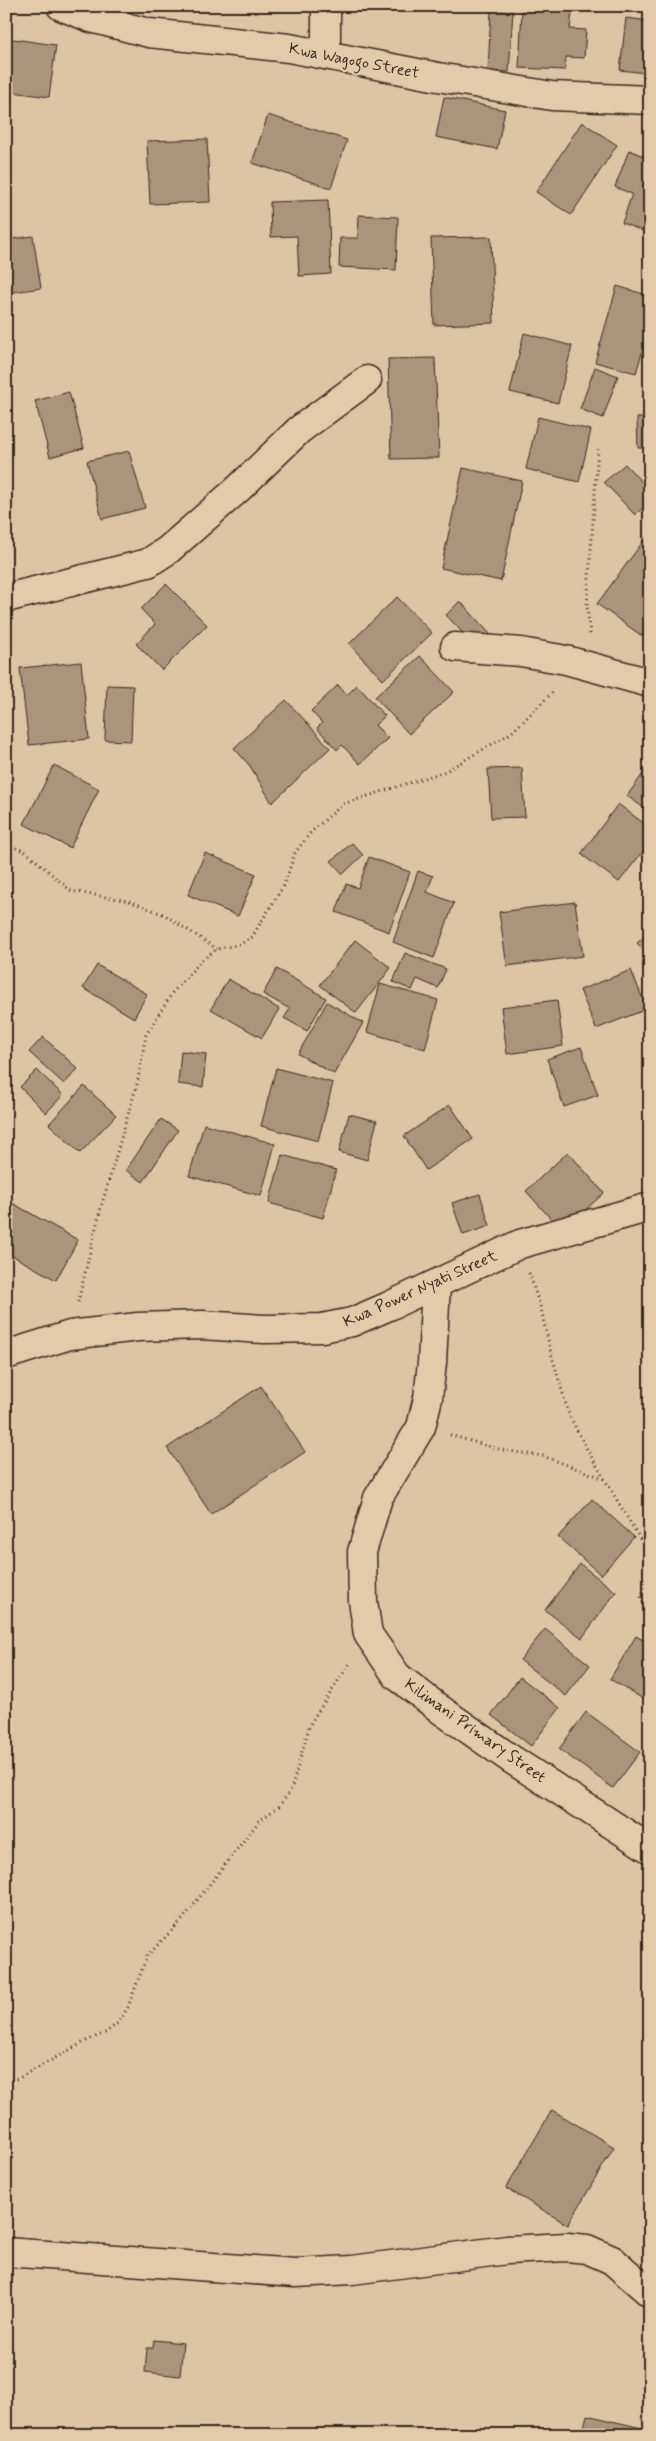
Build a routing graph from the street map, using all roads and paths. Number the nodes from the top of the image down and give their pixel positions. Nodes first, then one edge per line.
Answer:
1 (61, 6) edge
2 (326, 6) edge
3 (326, 55) junction
4 (650, 100) edge
5 (367, 380) dead end
6 (598, 450) dead end
7 (6, 598) edge
8 (455, 647) dead end
9 (587, 667) junction
10 (650, 683) edge
11 (6, 845) edge
12 (217, 949) junction
13 (650, 1207) edge
14 (520, 1244) junction
15 (436, 1285) junction
16 (70, 1335) junction
17 (6, 1355) edge
18 (421, 1426) junction
19 (604, 1479) junction
20 (650, 1556) edge
21 (650, 1563) edge
22 (650, 1614) edge
23 (368, 1634) junction
24 (650, 1849) edge
25 (6, 2081) edge
26 (6, 2252) edge
27 (650, 2293) edge

1 - 3 street, Kwa Wagogo Street
2 - 3 street
3 - 4 street, Kwa Wagogo Street
5 - 7 street
6 - 9 path
8 - 9 street
9 - 10 street
9 - 12 path
11 - 12 path
12 - 16 path
13 - 14 street, Kwa Power Nyati Street
14 - 15 street, Kwa Power Nyati Street
14 - 19 path
15 - 16 street, Kwa Power Nyati Street
15 - 18 street, Kilimani Primary Street
16 - 17 street, Kwa Power Nyati Street
18 - 19 path
18 - 23 street, Kilimani Primary Street
19 - 20 path
21 - 22 path
23 - 24 street, Kilimani Primary Street
23 - 25 path
26 - 27 street

